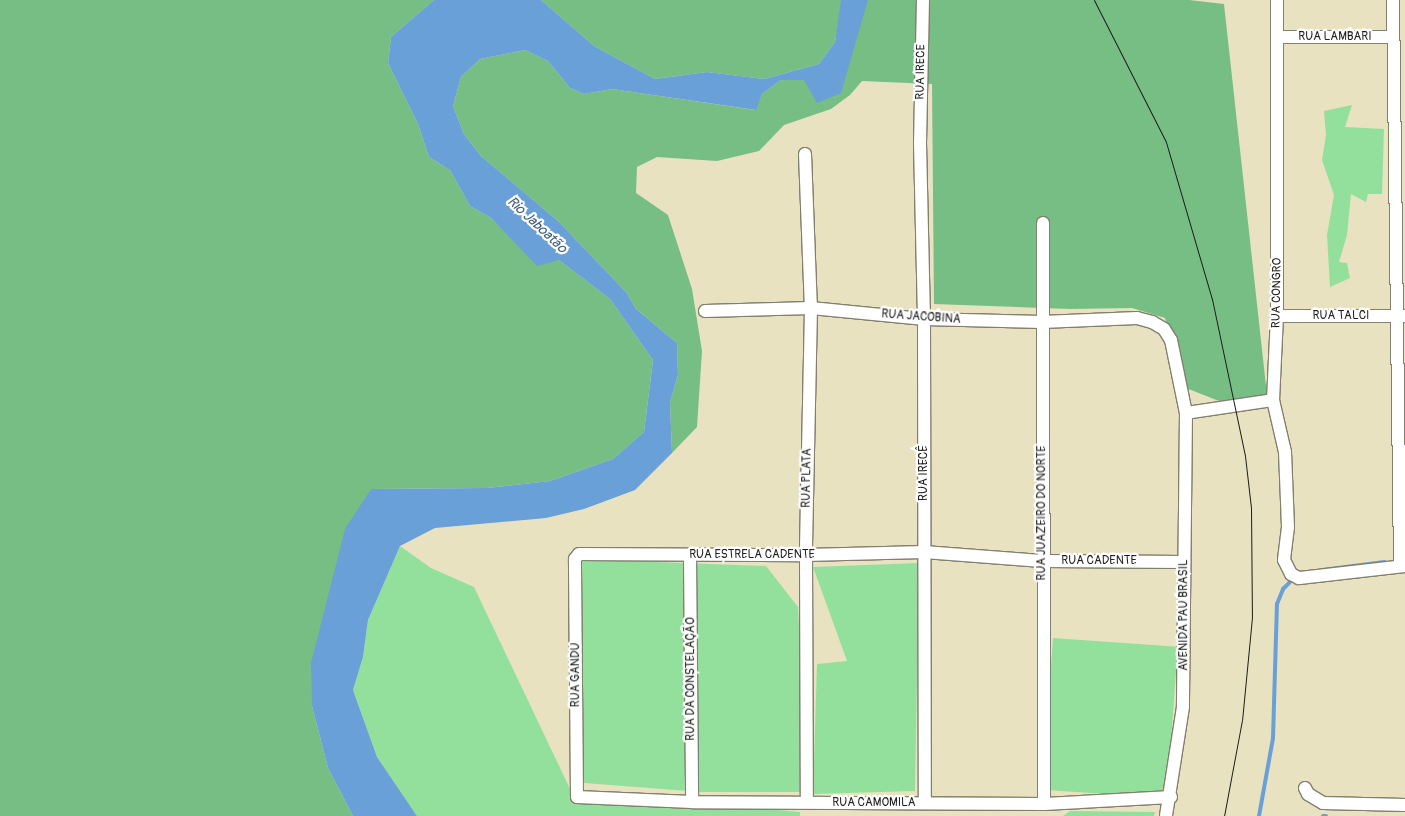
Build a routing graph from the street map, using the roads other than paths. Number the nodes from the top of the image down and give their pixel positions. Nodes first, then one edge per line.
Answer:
1 (923, 0) edge
2 (1277, 0) edge
3 (1393, 0) edge
4 (1393, 36) junction
5 (1277, 37) junction
6 (920, 143) joint
7 (805, 154) dead end
8 (1043, 223) dead end
9 (811, 308) junction
10 (705, 311) dead end
11 (1277, 316) junction
12 (1401, 316) edge
13 (1138, 318) joint
14 (924, 319) junction
15 (1042, 322) junction
16 (1273, 400) junction
17 (1186, 413) junction
18 (924, 552) junction
19 (579, 554) joint
20 (806, 555) junction
21 (690, 556) junction
22 (1042, 561) junction
23 (1183, 562) junction
24 (1403, 566) edge
25 (1305, 788) dead end
26 (1171, 797) junction
27 (577, 798) joint
28 (692, 802) junction
29 (807, 802) junction
30 (925, 803) junction
31 (1044, 804) junction
32 (1405, 805) edge
33 (1166, 816) edge

1 - 6 street, RUA IRECE
2 - 5 street, RUA CONGRO
3 - 4 street
4 - 5 street, RUA LAMBARI
4 - 12 street
5 - 11 street, RUA CONGRO
6 - 14 street, RUA IRECÊ
7 - 9 street, RUA PLATA
8 - 15 street, RUA JUAZEIRO DO NORTE
9 - 10 street, RUA JACOBINA
9 - 14 street, RUA JACOBINA
9 - 20 street, RUA PLATA
11 - 12 street, RUA TALCI
11 - 16 street, RUA CONGRO
12 - 24 street
13 - 15 street, RUA JACOBINA
13 - 17 street, AVENIDA PAU BRASIL
14 - 15 street, RUA JACOBINA
14 - 18 street, RUA IRECÊ
15 - 22 street, RUA JUAZEIRO DO NORTE
16 - 17 street
16 - 24 street, RUA CONGRO
17 - 23 street, AVENIDA PAU BRASIL
18 - 20 street, RUA ESTRELA CADENTE
18 - 22 street, RUA CADENTE
18 - 30 street, RUA IRECÊ
19 - 21 street, RUA ESTRELA CADENTE
19 - 27 street, RUA GANDU
20 - 21 street, RUA ESTRELA CADENTE
20 - 29 street, RUA PLATA
21 - 28 street, RUA DA CONSTELAÇÃO
22 - 23 street, RUA CADENTE
22 - 31 street, RUA JUAZEIRO DO NORTE
23 - 26 street, AVENIDA PAU BRASIL
25 - 32 street
26 - 31 street, RUA CAMOMILA
26 - 33 street, AVENIDA PAU BRASIL
27 - 28 street, RUA CAMOMILA
28 - 29 street, RUA CAMOMILA
29 - 30 street, RUA CAMOMILA
30 - 31 street, RUA CAMOMILA

